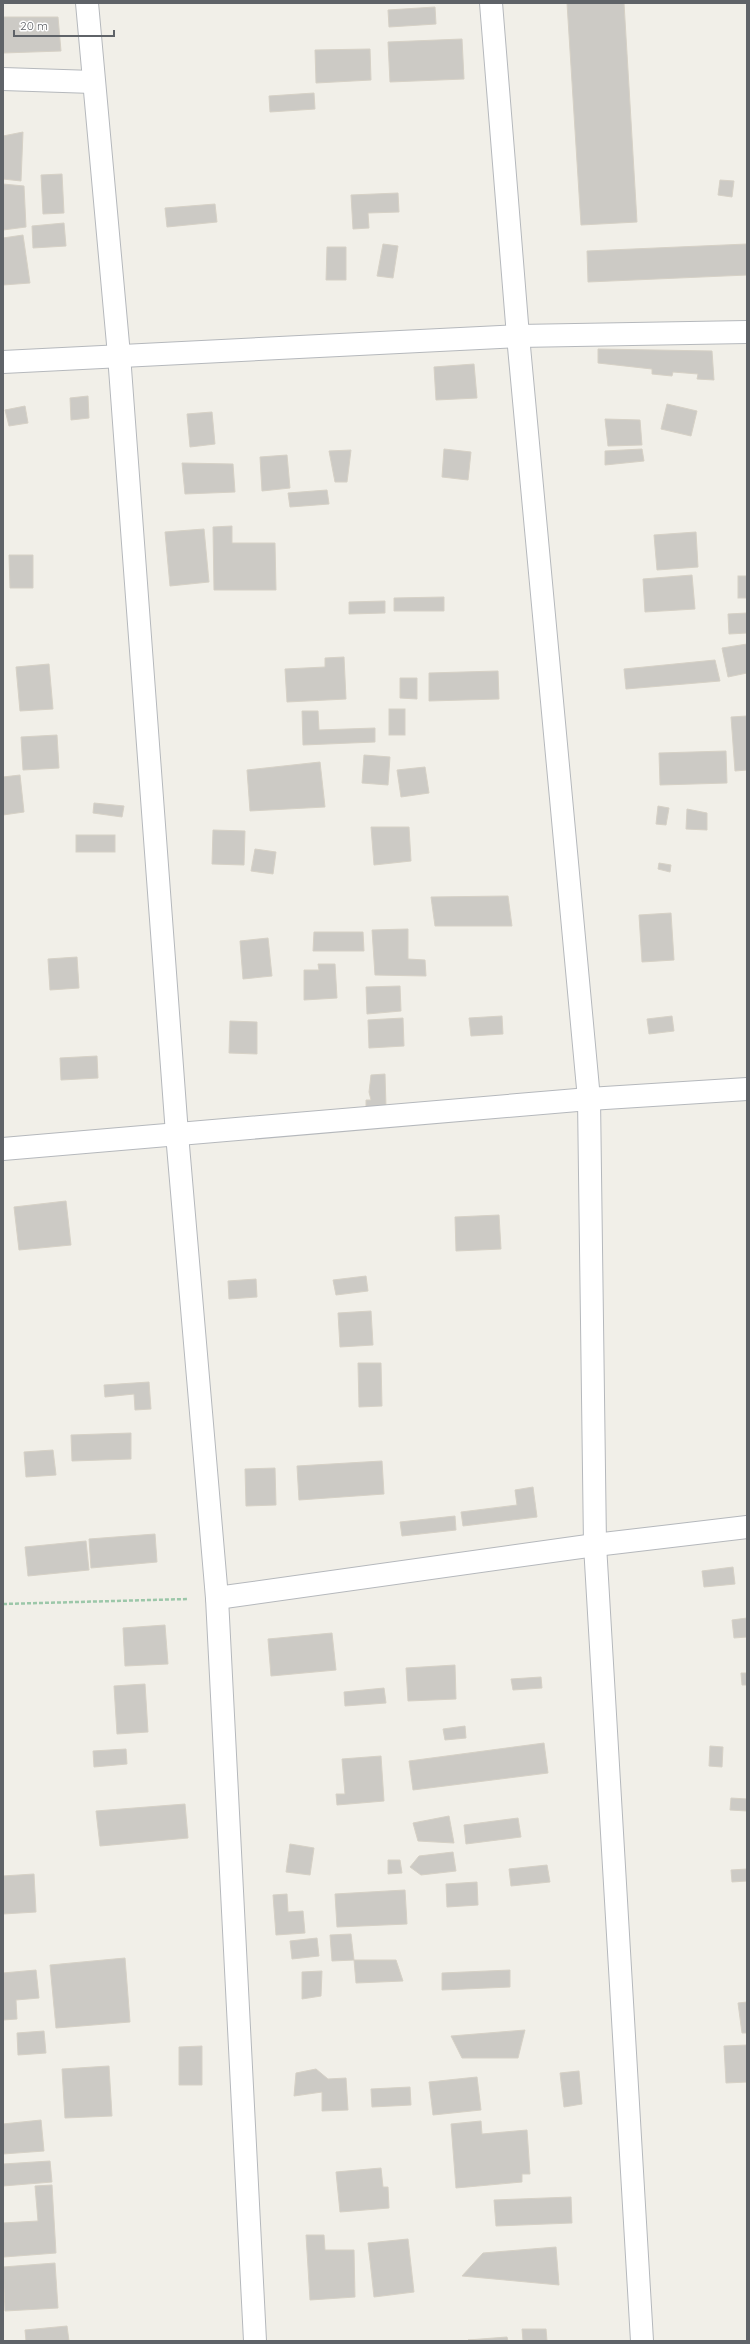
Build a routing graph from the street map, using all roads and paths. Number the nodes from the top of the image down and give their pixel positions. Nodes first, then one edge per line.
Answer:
1 (87, 3) edge
2 (491, 3) edge
3 (3, 79) edge
4 (93, 82) junction
5 (747, 332) edge
6 (518, 336) junction
7 (119, 355) junction
8 (3, 362) edge
9 (747, 1089) edge
10 (589, 1099) junction
11 (177, 1134) junction
12 (3, 1149) edge
13 (747, 1527) edge
14 (595, 1545) junction
15 (217, 1598) junction
16 (3, 1604) edge
17 (256, 2341) edge
18 (642, 2341) edge

1 - 4 street
2 - 6 street
3 - 4 street
4 - 7 street
5 - 6 street
6 - 7 street
6 - 10 street
7 - 8 street
7 - 11 street
9 - 10 street
10 - 11 street
10 - 14 street
11 - 12 street
11 - 15 street
13 - 14 street
14 - 15 street
14 - 18 street
15 - 16 path
15 - 17 street

